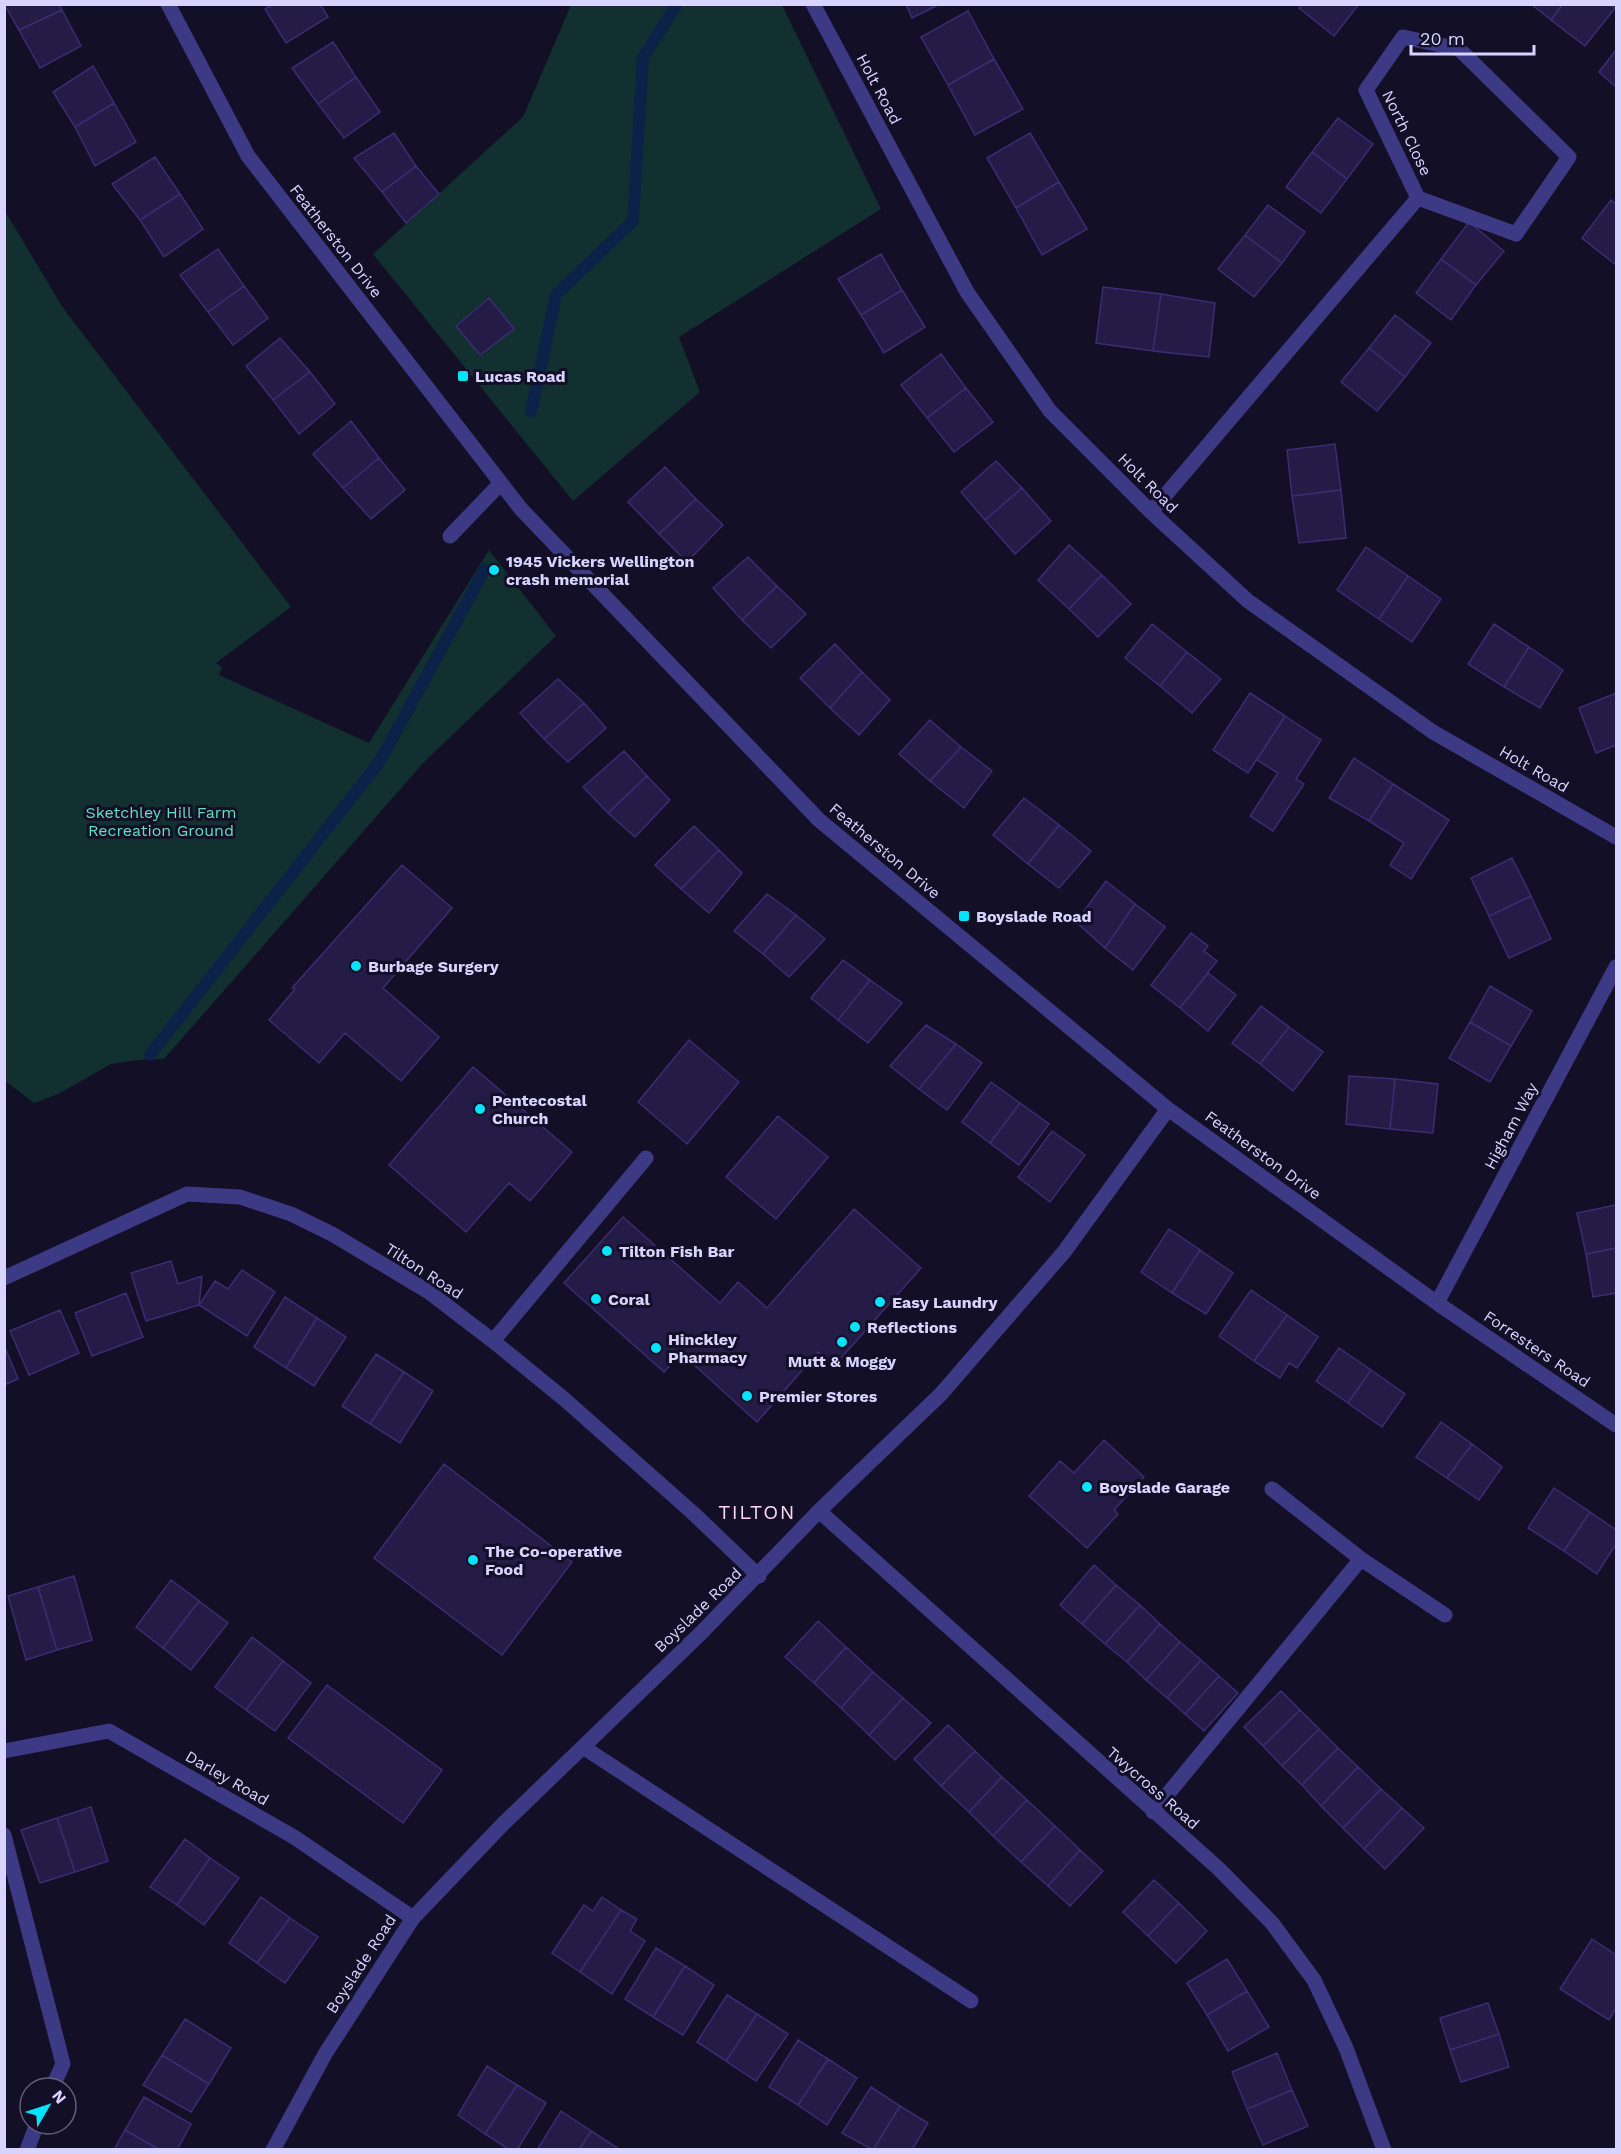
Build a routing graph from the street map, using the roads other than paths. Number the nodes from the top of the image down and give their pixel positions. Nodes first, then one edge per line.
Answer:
1 (168, 4) edge
2 (813, 4) edge
3 (1418, 198) junction
4 (501, 483) junction
5 (1151, 512) junction
6 (450, 536) dead end
7 (1617, 837) edge
8 (1617, 967) edge
9 (1168, 1108) junction
10 (646, 1158) dead end
11 (4, 1278) edge
12 (1437, 1303) junction
13 (493, 1341) junction
14 (1617, 1425) edge
15 (1272, 1489) dead end
16 (819, 1511) junction
17 (1361, 1559) junction
18 (759, 1576) junction
19 (1445, 1615) dead end
20 (583, 1747) junction
21 (4, 1751) edge
22 (1154, 1812) junction
23 (4, 1835) edge
24 (413, 1918) junction
25 (971, 2001) dead end
26 (58, 2076) edge
27 (273, 2150) edge
28 (1384, 2150) edge

1 - 4 street, Featherston Drive
2 - 5 street, Holt Road
3 - 3 street, North Close
3 - 5 street, North Close
4 - 6 street
4 - 9 street, Featherston Drive
5 - 7 street, Holt Road
8 - 12 street, Higham Way
9 - 12 street, Featherston Drive
9 - 16 street, Boyslade Road
10 - 13 street
11 - 13 street, Tilton Road
12 - 14 street, Forresters Road
13 - 18 street, Tilton Road
15 - 17 street
16 - 18 street, Boyslade Road
16 - 22 street, Twycross Road
17 - 19 street
17 - 22 street
18 - 20 street, Boyslade Road
20 - 24 street, Boyslade Road
20 - 25 street
21 - 24 street, Darley Road
22 - 28 street, Twycross Road
23 - 26 street
24 - 27 street, Boyslade Road

